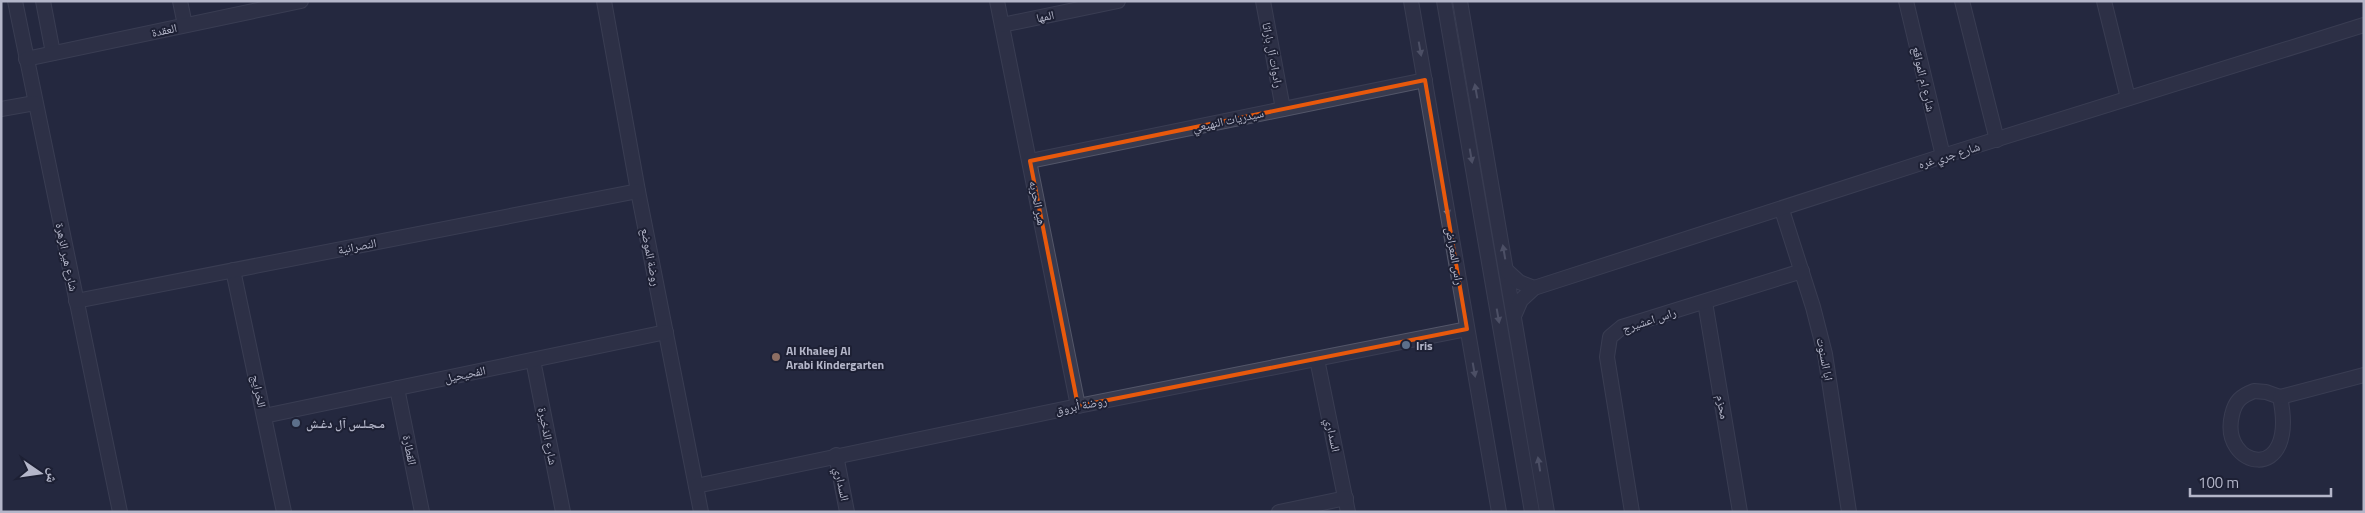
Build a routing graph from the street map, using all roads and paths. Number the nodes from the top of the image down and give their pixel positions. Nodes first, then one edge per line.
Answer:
1 (15, 1) edge
2 (43, 1) edge
3 (180, 1) edge
4 (301, 1) edge
5 (604, 1) edge
6 (997, 1) edge
7 (1118, 1) edge
8 (1262, 1) edge
9 (1444, 1) edge
10 (1460, 1) edge
11 (1906, 1) edge
12 (1962, 1) edge
13 (2104, 1) edge
14 (1411, 2) edge
15 (184, 25) junction
16 (1002, 25) junction
17 (2364, 25) edge
18 (53, 53) junction
19 (26, 59) junction
20 (1425, 80) junction
21 (2128, 98) junction
22 (36, 103) junction
23 (1, 109) edge
24 (1283, 109) junction
25 (1997, 140) junction
26 (1942, 156) junction
27 (1030, 161) junction
28 (638, 191) junction
29 (1782, 210) junction
30 (233, 270) junction
31 (1507, 271) junction
32 (1802, 271) junction
33 (1534, 288) junction
34 (76, 300) junction
35 (1705, 302) junction
36 (1514, 316) junction
37 (1468, 329) junction
38 (666, 332) junction
39 (1317, 359) junction
40 (533, 360) junction
41 (2364, 375) edge
42 (397, 388) junction
43 (2280, 397) junction
44 (1078, 406) junction
45 (264, 416) junction
46 (836, 455) junction
47 (696, 486) junction
48 (1347, 505) edge
49 (120, 512) edge
50 (284, 512) edge
51 (422, 512) edge
52 (563, 512) edge
53 (701, 512) edge
54 (847, 512) edge
55 (1280, 512) edge
56 (1499, 512) edge
57 (1532, 512) edge
58 (1547, 512) edge
59 (1632, 512) edge
60 (1740, 512) edge
61 (1849, 512) edge

1 - 19 street, شارع هير الزهرة
2 - 18 street
3 - 15 street
4 - 15 street, العقدة
5 - 28 street, روضة الموضع
6 - 16 street, هير الحربه
7 - 16 street, المها
8 - 24 street, رادوات آل باراثا
9 -> 57 street
31 -> 10 street
11 - 26 street, شارع ام المواقع
12 - 25 street
13 - 21 street
14 -> 20 street, راس المعراض
15 - 18 street, العقدة
16 - 27 street, هير الحربه
17 - 21 street, شارع جري غره
18 - 19 street, العقدة
19 - 22 street, شارع هير الزهرة
20 - 24 street, سيدريات النهيعي
20 -> 37 street, راس المعراض
21 - 25 street, شارع جري غره
22 - 23 street
22 - 34 street, شارع هير الزهرة
24 - 27 street, سيدريات النهيعي
25 - 26 street, شارع جري غره
26 - 29 street, شارع جري غره
27 - 44 street, هير الحربه
28 - 30 street, النصرانية
28 - 38 street, روضة الموضع
29 - 32 street, ابا السنوت
29 - 33 street, شارع جري غره
30 - 34 street, النصرانية
30 - 45 street, الخرايج
31 - 33 street
31 - 36 street
32 - 35 street, راس اعشيرج
32 - 61 street, ابا السنوت
33 - 36 street
34 - 49 street, شارع هير الزهرة
35 - 59 street, راس اعشيرج
35 - 60 street, محزم
58 -> 36 street
37 - 39 street, روضة أبروق
37 -> 56 street, راس المعراض
38 - 40 street, الفحيحيل
38 - 47 street, روضة الموضع
39 - 44 street, روضة أبروق
39 - 48 street, السداري
40 - 42 street, الفحيحيل
40 - 52 street, شارع الذخيرة
41 - 43 street
42 - 45 street, الفحيحيل
42 - 51 street, القطارة
43 - 43 street
44 - 46 street, روضة أبروق
45 - 50 street, الخرايج
46 - 47 street, روضة أبروق
46 - 54 street, السداري
47 - 53 street, روضة الموضع
48 - 55 street

